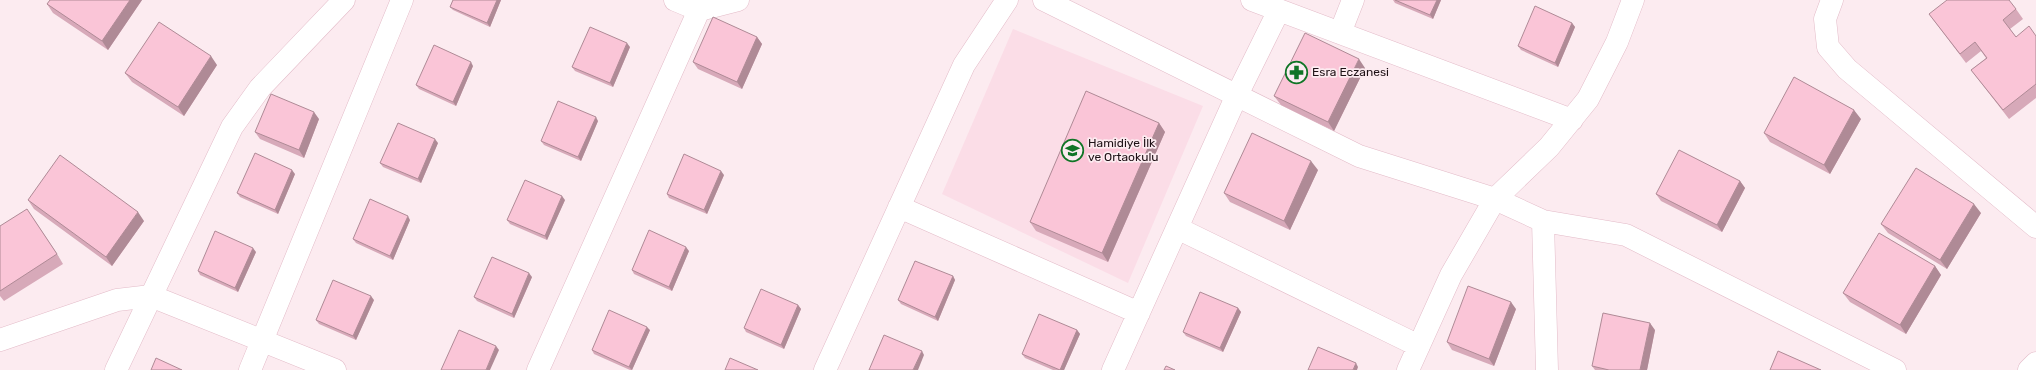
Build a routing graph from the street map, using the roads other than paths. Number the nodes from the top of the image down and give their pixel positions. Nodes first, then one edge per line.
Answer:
1 (344, 0) edge
2 (402, 0) edge
3 (675, 0) edge
4 (738, 0) edge
5 (1006, 0) edge
6 (1044, 0) edge
7 (1252, 0) edge
8 (1353, 0) edge
9 (1633, 0) edge
10 (1832, 0) edge
11 (699, 10) junction
12 (1278, 10) junction
13 (1340, 33) junction
14 (1237, 94) junction
15 (1572, 120) junction
16 (1495, 199) junction
17 (899, 207) junction
18 (1543, 221) junction
19 (2036, 227) edge
20 (1177, 228) junction
21 (151, 296) junction
22 (1139, 313) junction
23 (0, 340) edge
24 (262, 341) junction
25 (1419, 346) junction
26 (2036, 363) edge
27 (116, 370) edge
28 (250, 370) edge
29 (334, 370) edge
30 (538, 370) edge
31 (825, 370) edge
32 (1113, 370) edge
33 (1408, 370) edge
34 (1547, 370) edge
35 (1895, 370) edge
36 (2029, 370) edge

1 - 21 street
2 - 24 street
3 - 11 street
4 - 11 street
5 - 17 street
6 - 14 street
7 - 12 street
8 - 13 street
9 - 15 street
10 - 19 street
11 - 30 street
12 - 13 street
12 - 14 street
13 - 15 street
14 - 16 street
14 - 20 street
15 - 16 street
16 - 18 street
16 - 25 street
17 - 22 street
17 - 31 street
18 - 34 street
18 - 35 street
20 - 22 street
20 - 25 street
21 - 23 street
21 - 24 street
21 - 27 street
22 - 32 street
24 - 28 street
24 - 29 street
25 - 33 street
26 - 36 street

